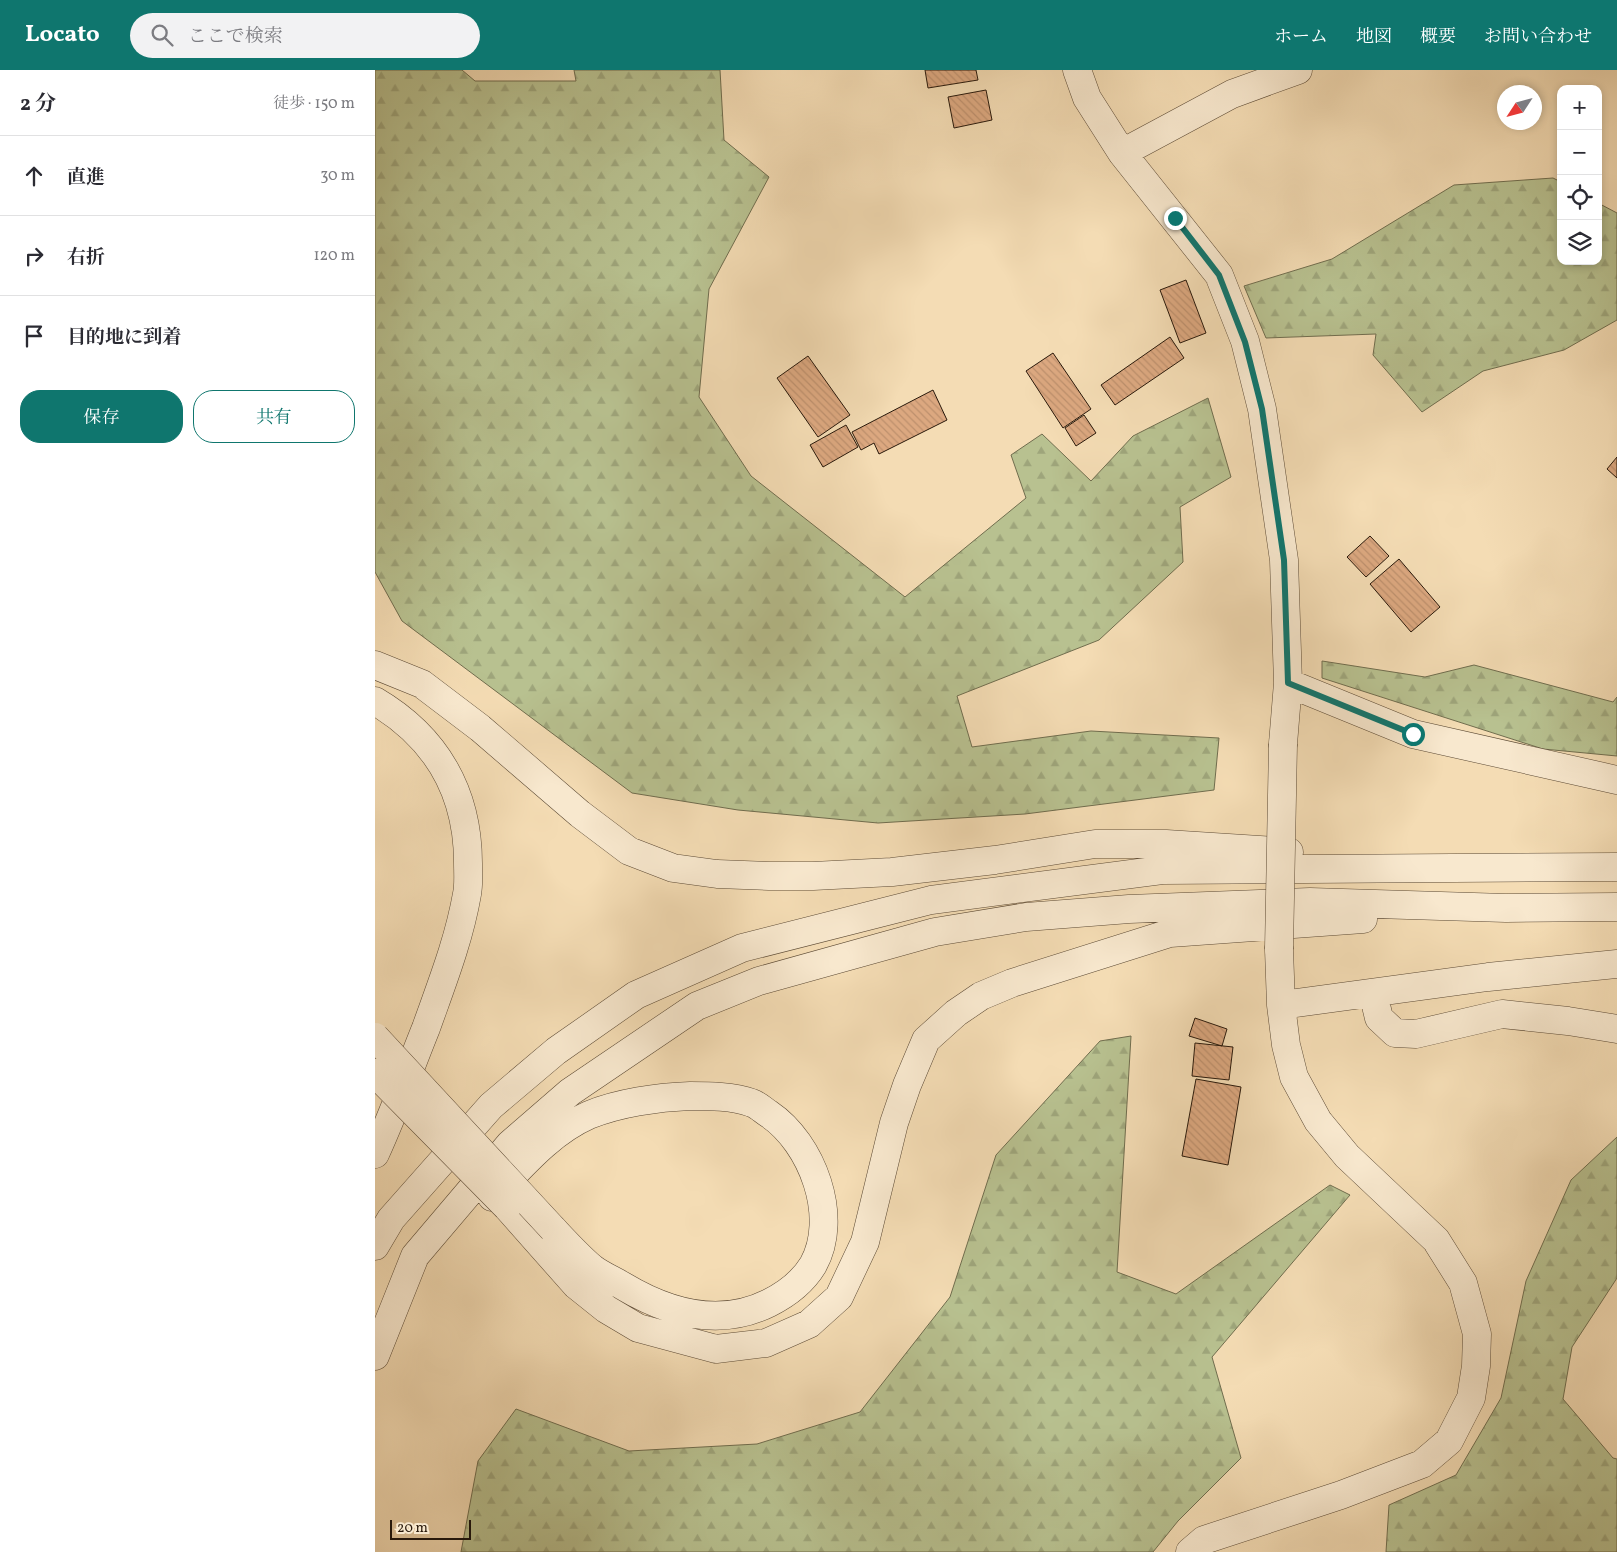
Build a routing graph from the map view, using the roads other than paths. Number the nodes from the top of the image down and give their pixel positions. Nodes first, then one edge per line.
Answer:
1 (1077, 70) edge
2 (1298, 70) edge
3 (1122, 153) junction
4 (375, 664) edge
5 (1288, 683) junction
6 (375, 701) edge
7 (1617, 780) edge
8 (1529, 866) junction
9 (1617, 867) edge
10 (1617, 907) edge
11 (1506, 908) junction
12 (1617, 964) edge
13 (1373, 993) junction
14 (1281, 1005) junction
15 (1617, 1029) edge
16 (375, 1037) edge
17 (375, 1073) edge
18 (375, 1154) edge
19 (375, 1246) edge
20 (377, 1352) edge
21 (1190, 1552) edge

1 - 3 street
2 - 3 street
3 - 5 street
4 - 8 street
5 - 7 street
5 - 14 street, bridge
6 - 18 street
8 - 9 street
8 - 19 street
10 - 11 street
11 - 17 street, bridge
11 - 20 street
12 - 13 street
13 - 14 street
13 - 15 street
14 - 21 street
16 - 20 street, bridge

